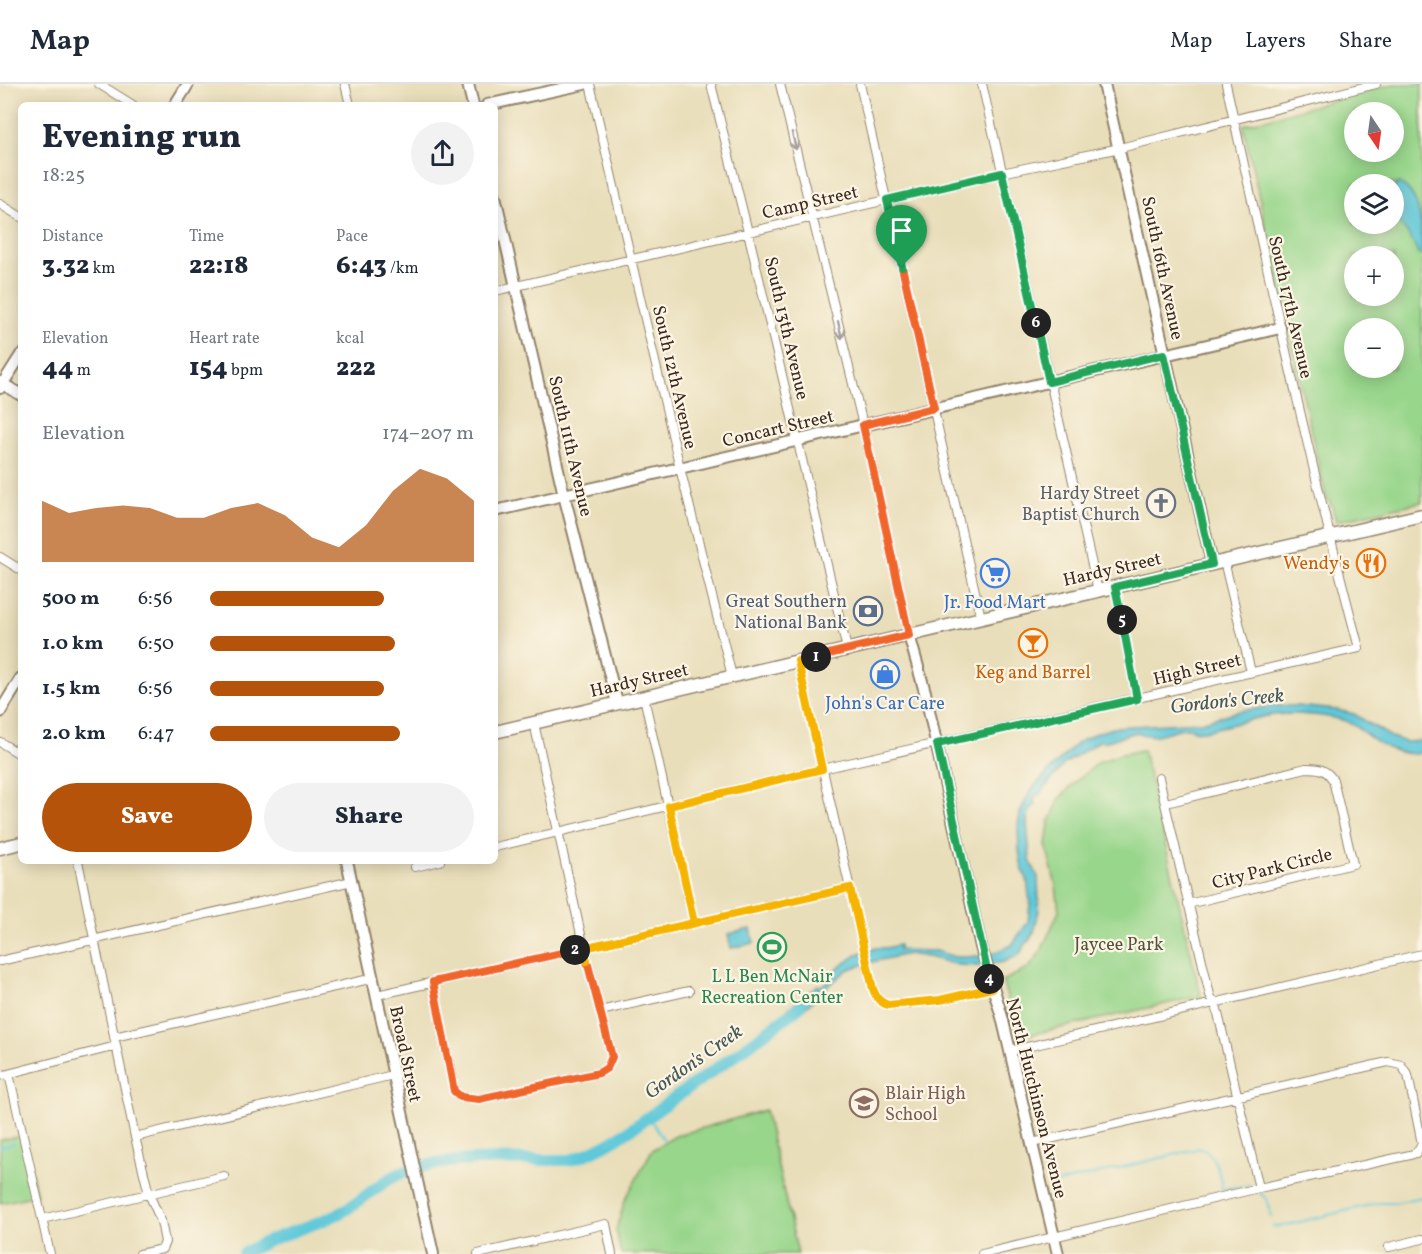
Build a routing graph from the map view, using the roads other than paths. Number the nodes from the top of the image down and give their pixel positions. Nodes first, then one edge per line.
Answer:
1 (99, 84) edge
2 (188, 84) edge
3 (345, 84) edge
4 (468, 84) edge
5 (584, 84) edge
6 (590, 84) edge
7 (711, 84) edge
8 (780, 84) edge
9 (860, 84) edge
10 (982, 84) edge
11 (1104, 84) edge
12 (1226, 84) edge
13 (1376, 84) edge
14 (128, 102) edge
15 (177, 102) edge
16 (349, 102) edge
17 (472, 102) edge
18 (498, 103) edge
19 (1234, 119) junction
20 (1120, 148) junction
21 (1002, 173) junction
22 (887, 200) junction
23 (0, 204) edge
24 (498, 209) edge
25 (18, 215) edge
26 (813, 217) junction
27 (748, 232) junction
28 (632, 260) junction
29 (516, 286) junction
30 (498, 290) edge
31 (1280, 328) junction
32 (1164, 354) junction
33 (18, 359) edge
34 (1049, 382) junction
35 (1, 384) edge
36 (18, 393) edge
37 (934, 408) junction
38 (863, 425) junction
39 (798, 441) junction
40 (680, 468) junction
41 (564, 495) junction
42 (498, 510) edge
43 (1422, 515) edge
44 (1329, 537) junction
45 (0, 557) edge
46 (1218, 562) junction
47 (18, 568) edge
48 (1115, 587) junction
49 (1098, 591) junction
50 (981, 618) junction
51 (909, 635) junction
52 (1359, 648) joint
53 (847, 649) junction
54 (798, 661) junction
55 (1251, 672) junction
56 (732, 676) junction
57 (18, 683) edge
58 (644, 697) junction
59 (1137, 699) junction
60 (617, 703) junction
61 (0, 712) edge
62 (534, 723) junction
63 (498, 731) edge
64 (0, 742) edge
65 (937, 744) junction
66 (18, 753) edge
67 (822, 769) junction
68 (1159, 778) dead end
69 (1166, 803) junction
70 (669, 806) junction
71 (559, 831) junction
72 (18, 844) edge
73 (498, 846) edge
74 (0, 848) edge
75 (79, 864) edge
76 (348, 864) edge
77 (428, 864) edge
78 (415, 867) dead end
79 (352, 881) junction
80 (850, 888) junction
81 (1188, 904) junction
82 (694, 923) junction
83 (94, 939) junction
84 (584, 948) junction
85 (1422, 954) edge
86 (0, 961) edge
87 (374, 978) junction
88 (433, 982) junction
89 (991, 983) junction
90 (689, 991) dead end
91 (377, 995) junction
92 (1214, 1003) junction
93 (600, 1011) junction
94 (114, 1037) junction
95 (116, 1046) junction
96 (1010, 1052) junction
97 (9, 1074) junction
98 (393, 1075) junction
99 (0, 1076) edge
100 (1237, 1095) junction
101 (135, 1137) junction
102 (1032, 1143) junction
103 (1422, 1144) edge
104 (224, 1176) dead end
105 (1259, 1188) junction
106 (149, 1194) junction
107 (42, 1219) junction
108 (1054, 1237) junction
109 (1422, 1239) edge
110 (1389, 1246) dead end
111 (51, 1254) edge
112 (140, 1254) edge
113 (433, 1254) edge
114 (478, 1254) edge
115 (612, 1254) edge
116 (982, 1254) edge
117 (1058, 1254) edge

1 - 14 street
2 - 15 street
3 - 16 street
4 - 17 street
5 - 18 street
6 - 28 street, South 12th Avenue
7 - 27 street, South 13th Avenue
8 -> 26 street
9 - 22 street
10 - 21 street
11 - 20 street, South 16th Avenue
12 - 19 street, South 17th Avenue
13 - 19 street, Camp Street
19 - 20 street, Camp Street
19 - 31 street, South 17th Avenue
20 - 21 street, Camp Street
20 - 32 street, South 16th Avenue
21 - 22 street, Camp Street
21 - 34 street
22 - 26 street, Camp Street
22 - 37 street
23 - 25 street
24 - 29 street, South 11th Avenue
26 - 27 street, Camp Street
26 -> 38 street
27 - 28 street, Camp Street
27 - 39 street, South 13th Avenue
28 - 29 street, Camp Street
28 - 40 street, South 12th Avenue
29 - 30 street, Camp Street
29 - 41 street, South 11th Avenue
31 - 32 street, Concart Street
31 - 44 street, South 17th Avenue
32 - 34 street, Concart Street
32 - 46 street, South 16th Avenue
33 - 35 street
34 - 37 street, Concart Street
34 - 49 street
35 - 36 street
37 - 38 street, Concart Street
37 - 50 street
38 - 39 street, Concart Street
38 - 51 street
39 - 40 street, Concart Street
39 - 53 street, South 13th Avenue
40 - 41 street, Concart Street
40 - 56 street, South 12th Avenue
41 - 42 street, Concart Street
41 - 60 street, South 11th Avenue
43 - 44 main road, Hardy Street
44 - 46 main road, Hardy Street
44 - 52 street, South 17th Avenue
45 - 47 street
46 - 48 main road, Hardy Street
46 - 55 street
48 - 49 main road, Hardy Street
48 - 59 street
49 - 50 main road, Hardy Street
50 - 51 main road, Hardy Street
51 - 53 main road, Hardy Street
51 - 65 street, North Hutchinson Avenue
52 - 55 street, High Street
53 - 54 main road, Hardy Street
54 - 56 main road, Hardy Street
54 - 67 street
55 - 59 street, High Street
56 - 58 main road, Hardy Street
57 - 61 street
58 - 60 main road, Hardy Street
58 - 70 street
59 - 65 street, High Street
60 - 62 main road, Hardy Street
62 - 63 main road, Hardy Street
62 - 71 street
64 - 66 street
65 - 67 street, High Street
65 - 89 street, North Hutchinson Avenue
67 - 70 street, High Street
67 - 80 street
68 - 69 street
69 - 81 street
69 - 81 street, City Park Circle
70 - 71 street, High Street
70 - 82 street
71 - 73 street, High Street
71 - 84 street
72 - 74 main road
75 - 83 street
76 - 79 street, Broad Street
77 - 78 street
79 - 83 street
79 - 87 street, Broad Street
80 - 82 street
80 - 89 street
81 - 92 street
82 - 84 street
83 - 86 street
83 - 94 street
84 - 88 street
84 - 93 street
85 - 92 street
87 - 91 street, Broad Street
87 - 94 street
88 - 91 street
88 - 93 street
89 - 96 street, North Hutchinson Avenue
90 - 93 street
91 - 98 street, Broad Street
92 - 96 street
92 - 100 street
94 - 95 street
95 - 97 street
95 - 101 street
96 - 102 street, North Hutchinson Avenue
97 - 99 street
97 - 107 street
98 - 101 street
98 - 113 street, Broad Street
100 - 102 street
100 - 103 street
100 - 105 street
101 - 106 street
102 - 108 street, North Hutchinson Avenue
103 - 105 street
104 - 106 street
105 - 108 street
106 - 107 street
106 - 112 street
107 - 111 street
108 - 116 street
108 - 117 street, North Hutchinson Avenue
109 - 110 street
114 - 115 street

